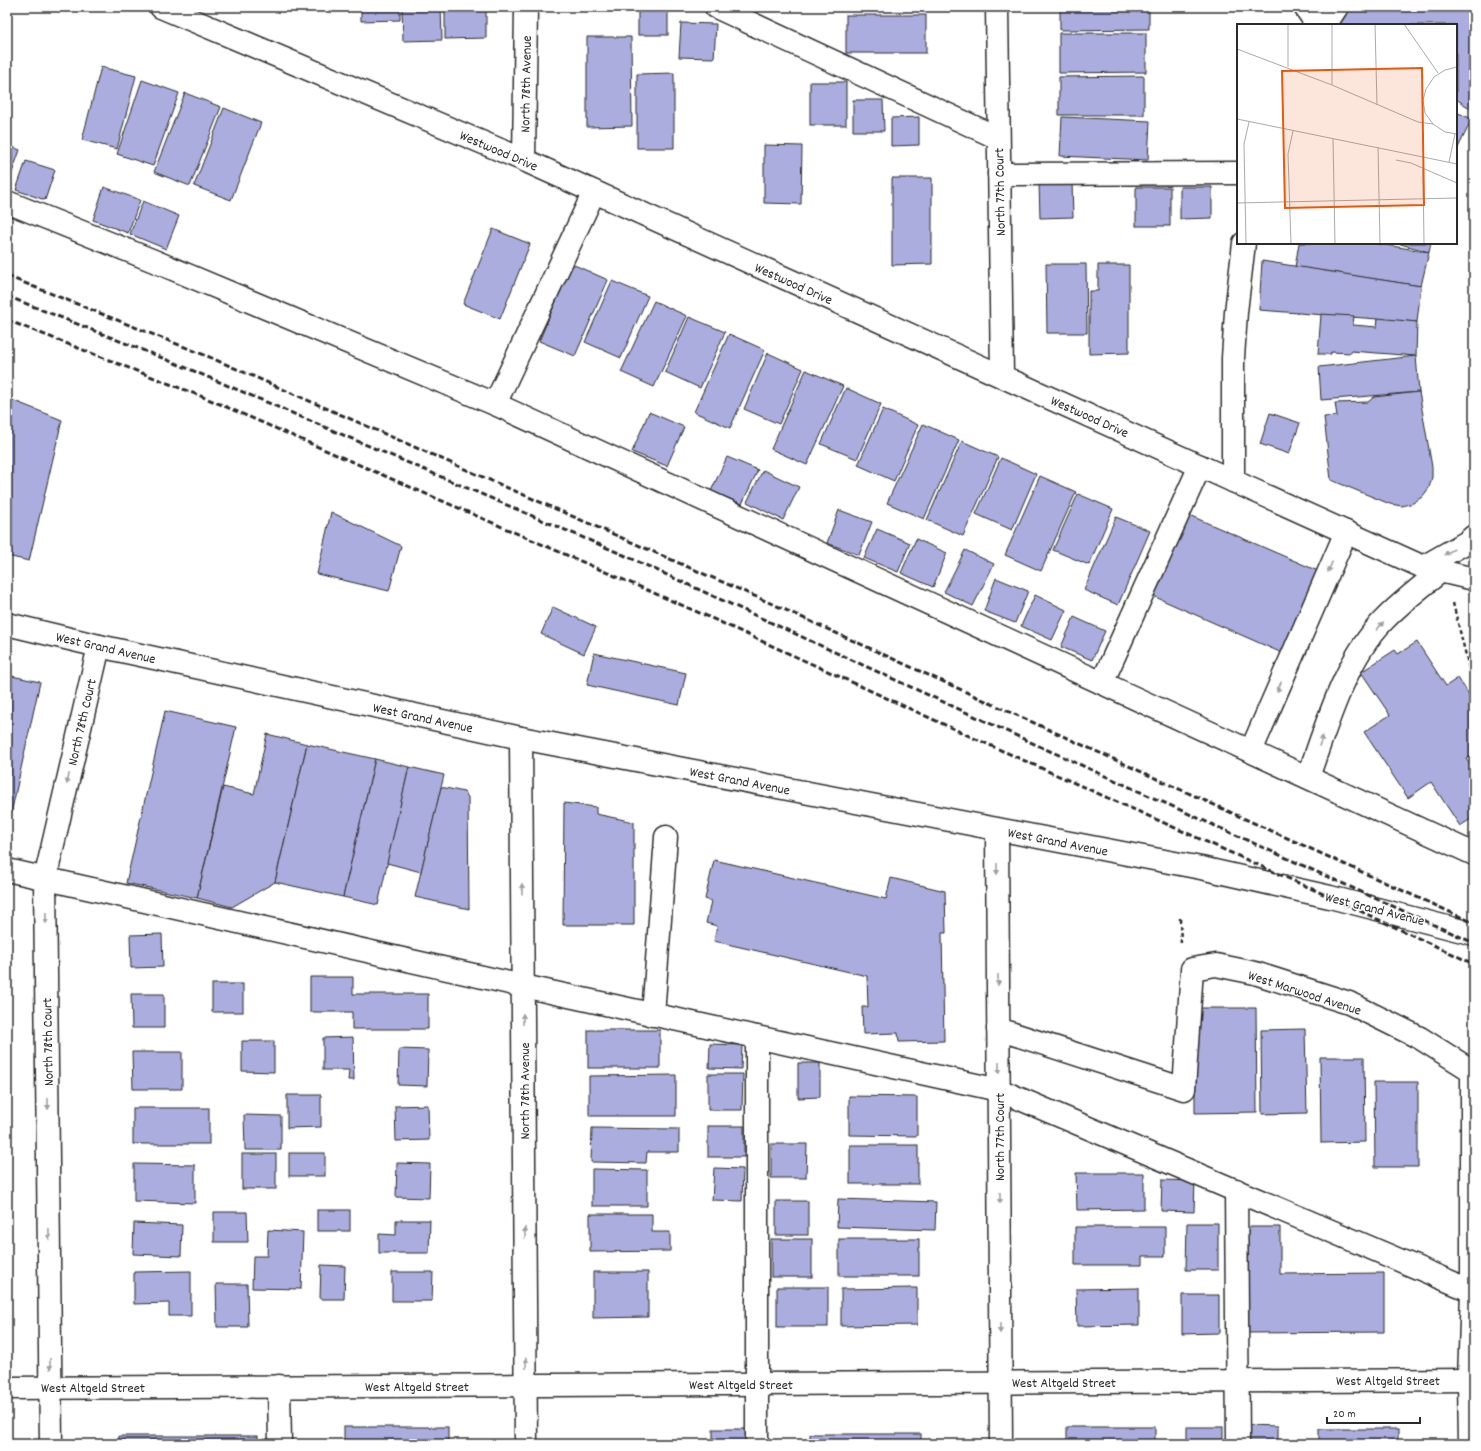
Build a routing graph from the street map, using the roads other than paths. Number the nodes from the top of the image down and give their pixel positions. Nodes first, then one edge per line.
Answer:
1 (162, 7) edge
2 (526, 7) edge
3 (716, 7) edge
4 (997, 7) edge
5 (1305, 7) edge
6 (1337, 7) edge
7 (761, 17) edge
8 (1316, 24) edge
9 (1326, 24) edge
10 (998, 138) junction
11 (524, 160) junction
12 (1237, 173) edge
13 (999, 174) junction
14 (594, 192) junction
15 (7, 202) edge
16 (1244, 244) edge
17 (1002, 376) junction
18 (495, 404) junction
19 (1200, 466) junction
20 (1233, 481) junction
21 (1346, 532) junction
22 (1474, 536) edge
23 (1432, 569) junction
24 (1474, 579) edge
25 (7, 624) edge
26 (99, 646) junction
27 (1102, 683) junction
28 (521, 738) junction
29 (1251, 751) junction
30 (1308, 777) junction
31 (997, 830) junction
32 (666, 837) dead end
33 (1474, 854) edge
34 (7, 870) edge
35 (45, 879) junction
36 (1474, 934) edge
37 (523, 986) junction
38 (653, 1015) junction
39 (998, 1029) junction
40 (757, 1037) junction
41 (1473, 1072) edge
42 (999, 1090) junction
43 (1236, 1190) junction
44 (1472, 1291) junction
45 (1472, 1380) edge
46 (1238, 1381) junction
47 (1001, 1383) junction
48 (756, 1384) junction
49 (526, 1385) junction
50 (279, 1386) junction
51 (51, 1387) junction
52 (7, 1388) edge
53 (51, 1444) edge
54 (280, 1444) edge
55 (526, 1444) edge
56 (757, 1444) edge
57 (1001, 1444) edge
58 (1238, 1444) edge
59 (1470, 1444) edge

1 - 11 street, Westwood Drive
2 - 11 street, North 78th Avenue
3 - 7 street
4 - 10 street, North 77th Court
5 - 8 street
6 - 9 street
7 - 10 street
10 - 13 street, North 77th Court
11 - 14 street, Westwood Drive
12 - 13 street
13 - 17 street, North 77th Court
14 - 17 street, Westwood Drive
14 - 18 street
15 - 18 street
16 - 20 street
17 - 19 street, Westwood Drive
18 - 27 street
19 - 20 street, Westwood Drive
19 - 27 street
20 - 21 street, Westwood Drive
21 - 23 street, Westwood Drive
21 -> 29 street
22 -> 23 street
23 - 24 street, Westwood Drive
30 -> 23 street
25 - 26 street, West Grand Avenue
26 - 28 street, West Grand Avenue
26 -> 35 street, North 78th Court
27 - 29 street
28 - 31 street, West Grand Avenue
37 -> 28 street, North 78th Avenue
29 - 30 street
30 - 33 street
31 - 36 street, West Grand Avenue
31 -> 39 street, North 77th Court
32 - 38 street
34 - 35 street
35 - 37 street
35 -> 51 street, North 78th Court
37 - 38 street
49 -> 37 street, North 78th Avenue
38 - 40 street
39 - 41 street, West Marwood Avenue
39 -> 42 street, North 77th Court
40 - 42 street
40 - 48 street
41 - 44 street
42 - 43 street
42 -> 47 street, North 77th Court
43 - 44 street
43 - 46 street
44 - 45 street
45 - 46 street, West Altgeld Street
45 - 59 street
46 - 47 street, West Altgeld Street
46 - 58 street
47 - 48 street, West Altgeld Street
47 - 57 street, North 77th Court
48 - 49 street, West Altgeld Street
48 - 56 street
49 - 50 street, West Altgeld Street
49 - 55 street, North 78th Avenue
50 - 51 street, West Altgeld Street
50 - 54 street
51 - 52 street, West Altgeld Street
51 - 53 street, North 78th Court

